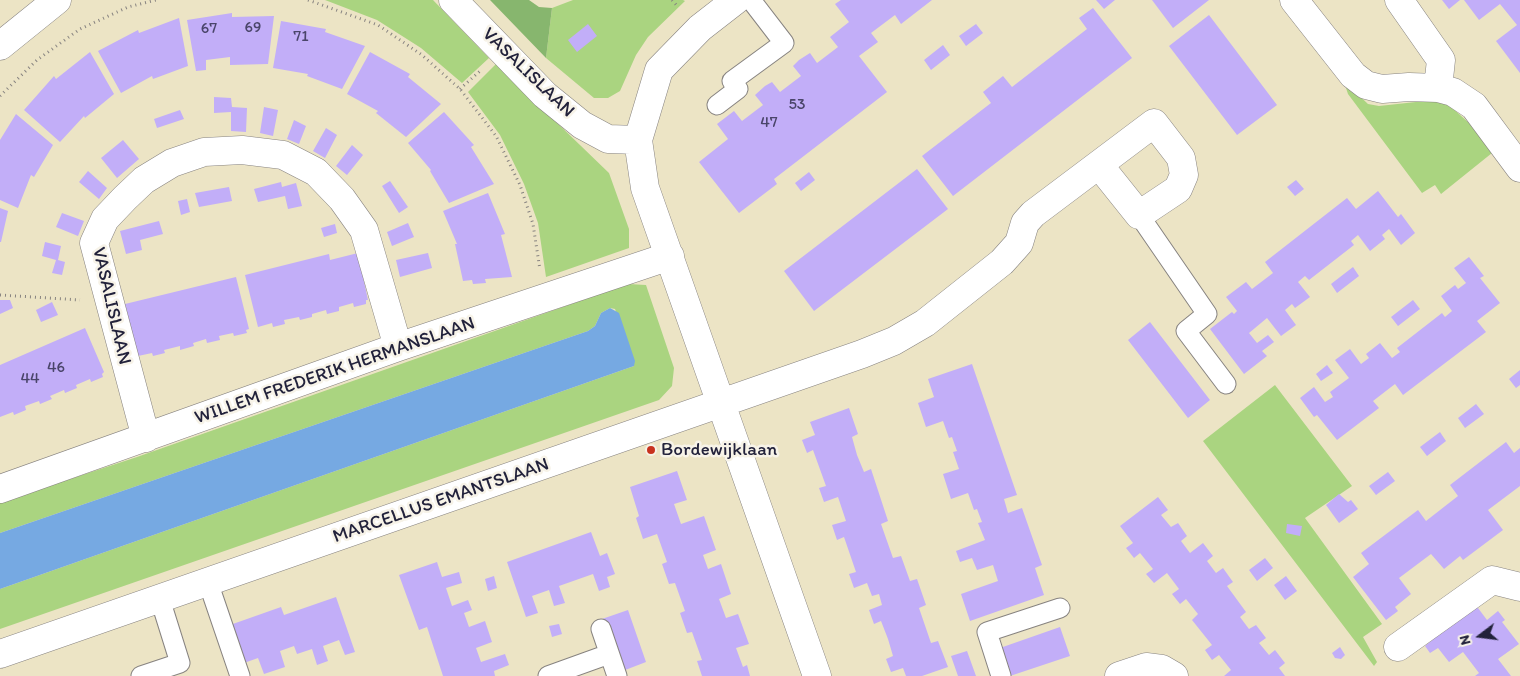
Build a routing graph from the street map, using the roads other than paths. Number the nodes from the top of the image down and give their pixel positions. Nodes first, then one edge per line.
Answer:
1 (57, 0) edge
2 (453, 0) edge
3 (736, 0) edge
4 (750, 0) edge
5 (1294, 0) edge
6 (1399, 0) edge
7 (0, 46) edge
8 (1438, 88) junction
9 (717, 105) dead end
10 (638, 140) junction
11 (1099, 166) junction
12 (1520, 168) edge
13 (1139, 215) junction
14 (670, 256) junction
15 (398, 348) junction
16 (1226, 384) dead end
17 (721, 403) junction
18 (146, 438) junction
19 (0, 489) edge
20 (208, 582) junction
21 (1520, 587) edge
22 (160, 599) junction
23 (1060, 608) dead end
24 (601, 629) dead end
25 (1398, 647) dead end
26 (0, 654) edge
27 (609, 654) junction
28 (141, 676) edge
29 (240, 676) edge
30 (548, 676) edge
31 (617, 676) edge
32 (817, 676) edge
33 (1001, 676) edge
34 (1119, 676) edge
35 (1174, 676) edge

1 - 7 street
2 - 10 street, VASALISLAAN
3 - 10 street
4 - 9 lane
5 - 8 street
6 - 8 street
8 - 12 street
10 - 14 street
11 - 13 street
11 - 13 street, MARCELLUS EMANTSLAAN
11 - 17 street, MARCELLUS EMANTSLAAN
13 - 16 lane
14 - 15 street, WILLEM FREDERIK HERMANSLAAN
14 - 17 street
15 - 18 street, WILLEM FREDERIK HERMANSLAAN
15 - 18 street, VASALISLAAN
17 - 20 street, MARCELLUS EMANTSLAAN
17 - 32 street
18 - 19 street, WILLEM FREDERIK HERMANSLAAN
20 - 22 street, MARCELLUS EMANTSLAAN
20 - 29 lane
21 - 25 street
22 - 26 street, MARCELLUS EMANTSLAAN
22 - 28 lane
23 - 33 lane
24 - 27 lane
27 - 30 lane
27 - 31 lane
34 - 35 street

